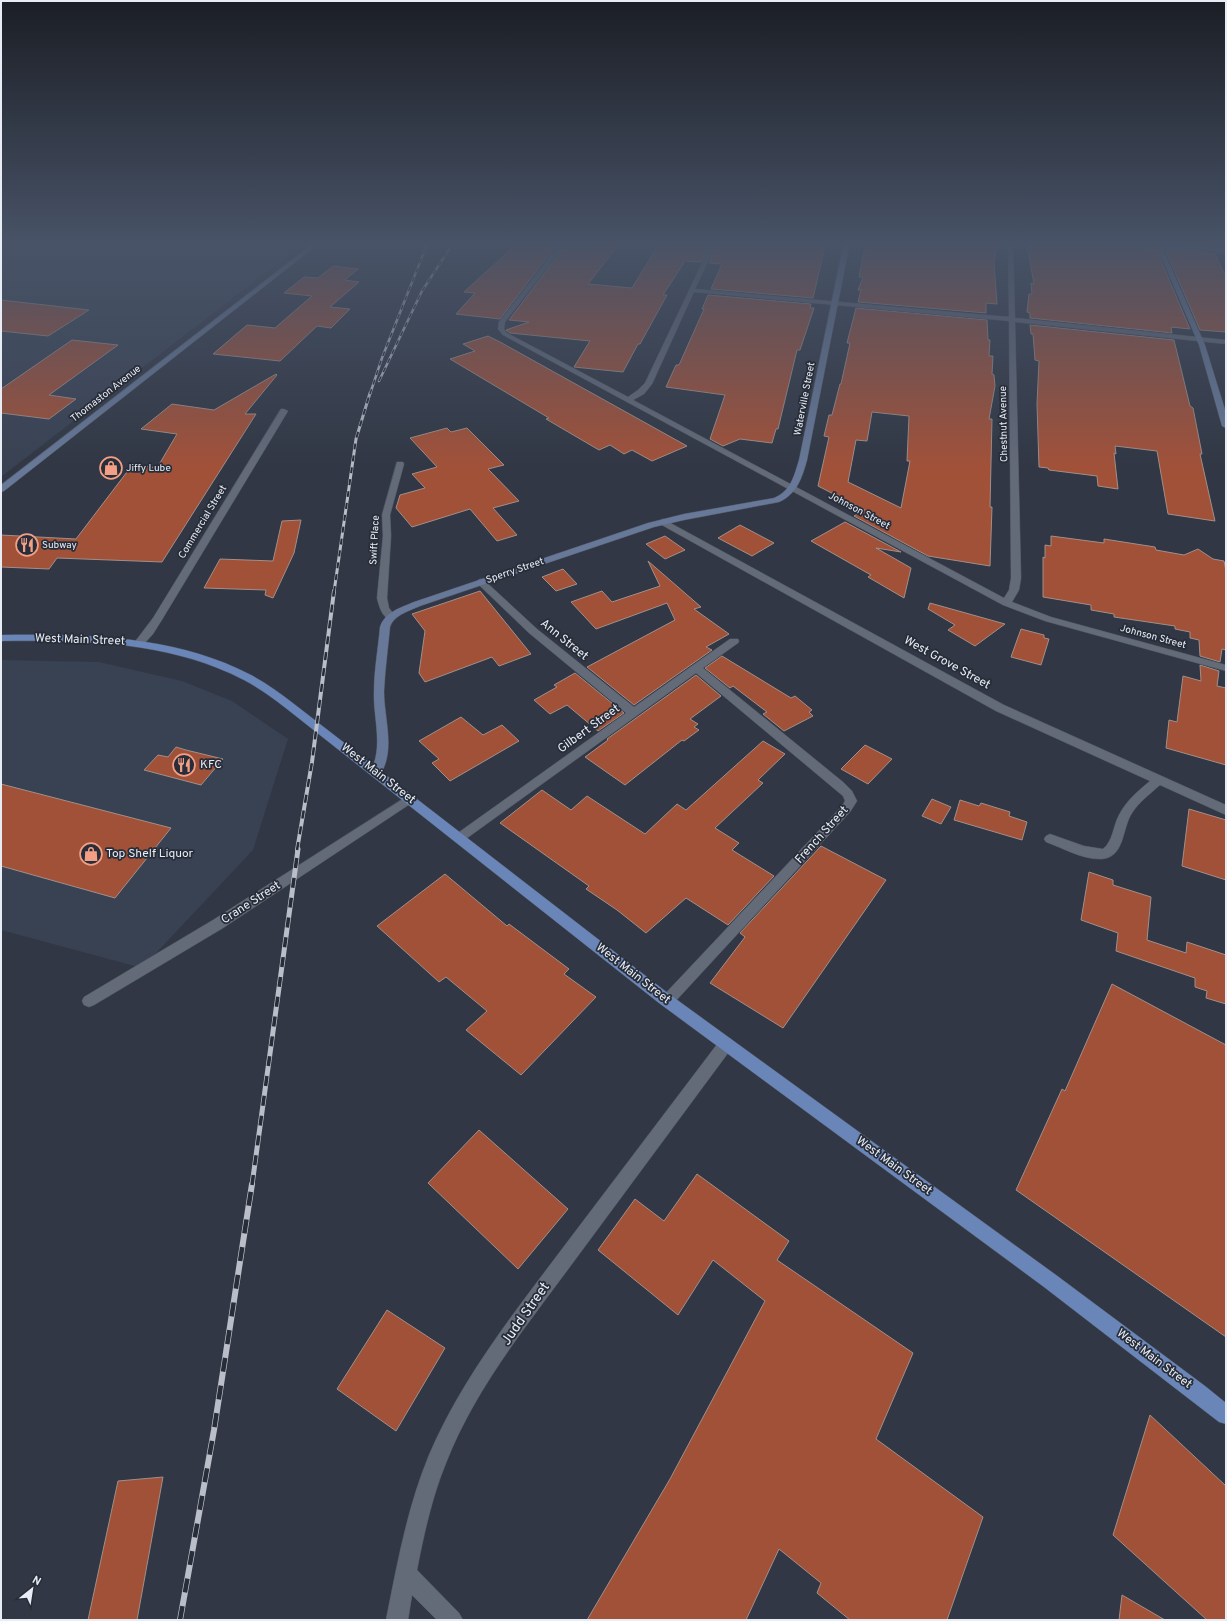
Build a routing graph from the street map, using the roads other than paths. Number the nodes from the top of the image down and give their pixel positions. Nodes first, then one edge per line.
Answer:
1 (221, 318) edge
2 (505, 318) edge
3 (678, 318) edge
4 (831, 318) edge
5 (998, 318) edge
6 (1190, 318) edge
7 (1013, 319) junction
8 (1199, 339) junction
9 (1226, 342) edge
10 (628, 400) junction
11 (284, 411) dead end
12 (1226, 426) edge
13 (400, 464) dead end
14 (793, 488) junction
15 (1, 489) edge
16 (664, 522) junction
17 (481, 582) junction
18 (1006, 603) junction
19 (391, 617) junction
20 (1, 638) edge
21 (734, 641) dead end
22 (139, 643) junction
23 (696, 668) junction
24 (1226, 668) edge
25 (634, 713) junction
26 (376, 772) junction
27 (1159, 780) junction
28 (409, 799) junction
29 (1226, 810) edge
30 (459, 838) junction
31 (1050, 839) dead end
32 (89, 1001) dead end
33 (667, 1001) junction
34 (726, 1044) junction
35 (1226, 1415) edge
36 (405, 1573) junction
37 (397, 1620) edge
38 (452, 1620) edge

1 - 15 street, Thomaston Avenue
2 - 10 street, Johnson Street
3 - 10 street
4 - 14 street, Waterville Street
5 - 7 street
6 - 8 street
7 - 8 street
7 - 18 street, Chestnut Avenue
8 - 9 street
8 - 12 street
10 - 14 street, Johnson Street
11 - 22 street, Commercial Street
13 - 19 street, Swift Place
14 - 16 street, Sperry Street
14 - 18 street, Johnson Street
16 - 17 street, Sperry Street
16 - 27 street, West Grove Street
17 - 19 street, Sperry Street
17 - 25 street, Ann Street
18 - 24 street, Johnson Street
19 - 26 street
20 - 22 main road, West Main Street
21 - 23 street, Gilbert Street
22 - 26 main road, West Main Street
23 - 25 street, Gilbert Street
23 - 33 street, French Street
25 - 30 street, Gilbert Street
26 - 28 main road, West Main Street
27 - 29 street, West Grove Street
27 - 31 street
28 - 30 main road, West Main Street
28 - 32 street, Crane Street
30 - 33 main road, West Main Street
33 - 34 main road, West Main Street
34 - 35 main road, West Main Street
34 - 36 street, Judd Street
36 - 37 street, Judd Street
36 - 38 street

